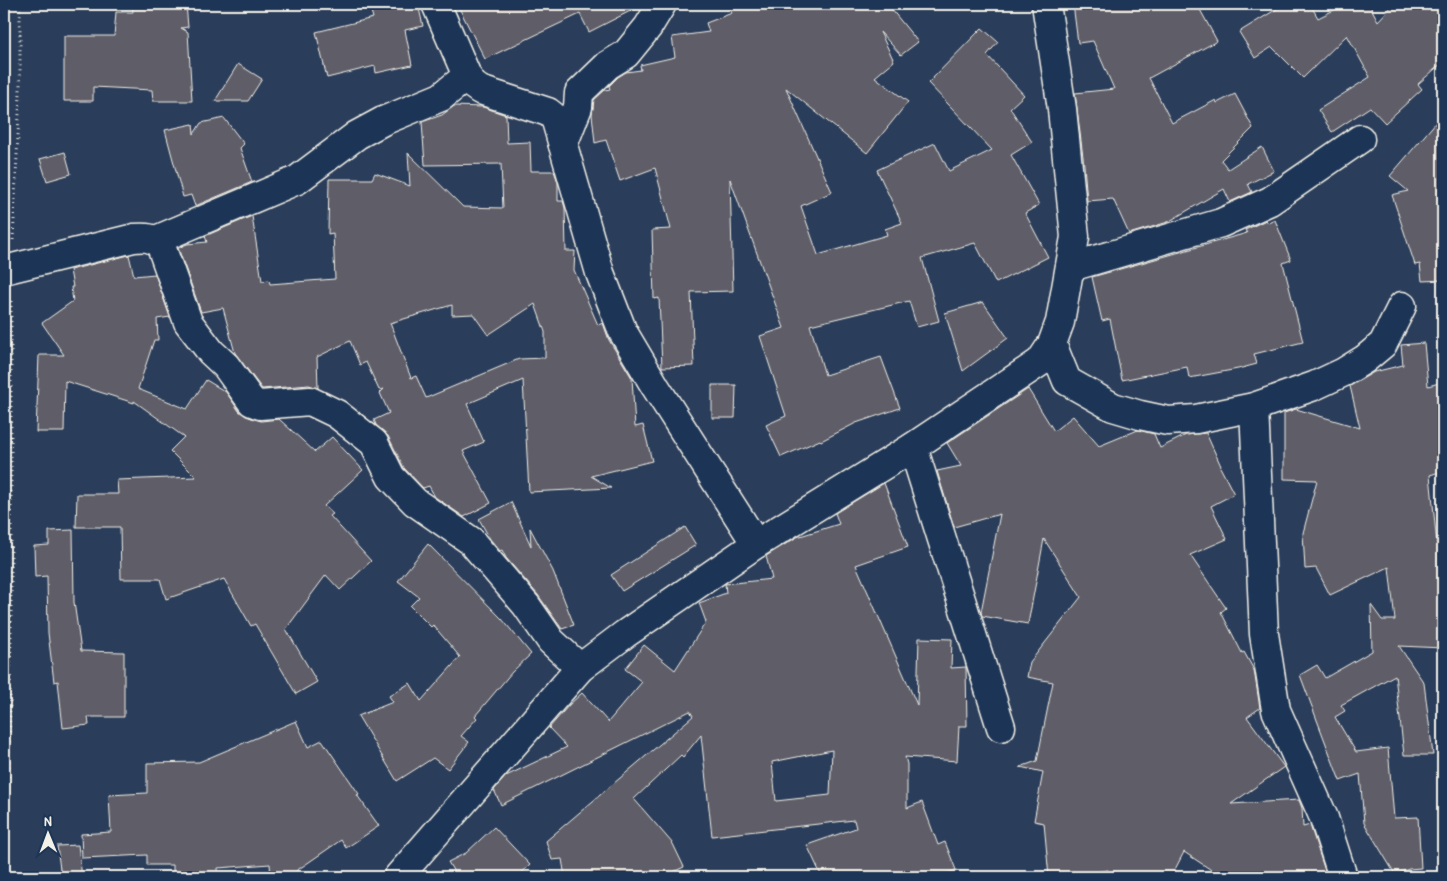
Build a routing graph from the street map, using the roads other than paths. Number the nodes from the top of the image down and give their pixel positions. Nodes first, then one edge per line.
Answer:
1 (436, 4) edge
2 (662, 4) edge
3 (1046, 4) edge
4 (467, 76) junction
5 (1360, 139) dead end
6 (563, 145) junction
7 (156, 240) junction
8 (1071, 267) junction
9 (8, 269) edge
10 (1402, 306) dead end
11 (1052, 344) junction
12 (1254, 407) junction
13 (913, 447) junction
14 (756, 544) junction
15 (580, 668) junction
16 (1001, 728) dead end
17 (398, 877) edge
18 (1342, 877) edge

1 - 4 street
2 - 6 street
3 - 8 street
4 - 6 street
4 - 7 street
5 - 8 street
6 - 14 street
7 - 9 street
7 - 15 street
8 - 11 street
10 - 12 street
11 - 12 street
11 - 13 street
12 - 18 street
13 - 14 street
13 - 16 street
14 - 15 street
15 - 17 street

